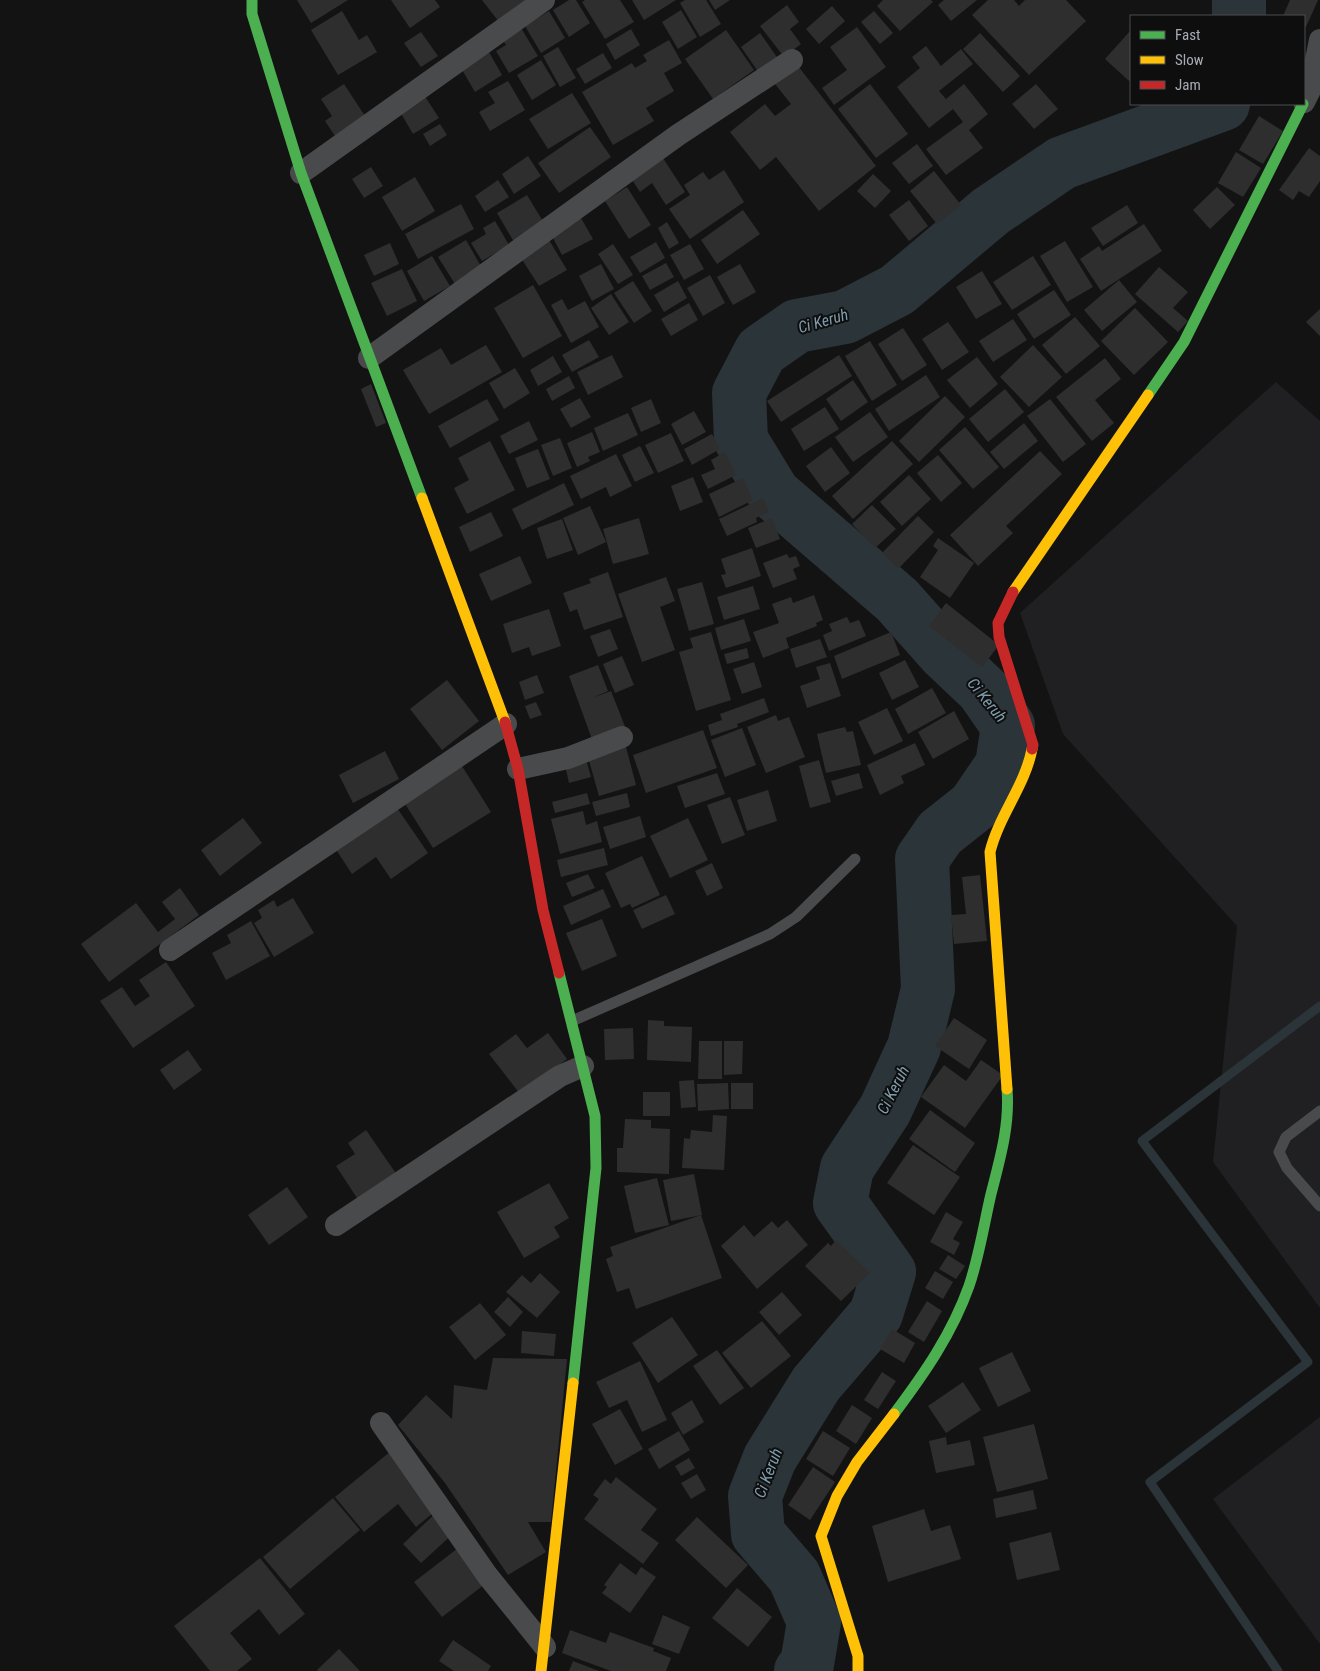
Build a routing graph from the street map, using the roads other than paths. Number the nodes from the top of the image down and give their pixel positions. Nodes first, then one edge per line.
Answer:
1 (252, 0) edge
2 (544, 0) edge
3 (1320, 40) edge
4 (792, 60) dead end
5 (1305, 99) edge
6 (1302, 105) edge
7 (301, 173) junction
8 (369, 358) junction
9 (496, 731) junction
10 (622, 737) dead end
11 (518, 769) junction
12 (855, 859) dead end
13 (170, 950) dead end
14 (572, 1021) junction
15 (571, 1071) junction
16 (1320, 1110) edge
17 (1320, 1206) edge
18 (336, 1225) dead end
19 (381, 1423) dead end
20 (545, 1647) junction
21 (541, 1671) edge
22 (858, 1671) edge

1 - 7 street
2 - 7 street
3 - 5 street
4 - 8 street
6 - 22 street
7 - 8 street
8 - 9 street
9 - 11 street
9 - 13 street
10 - 11 street
11 - 14 street
12 - 14 lane
14 - 15 street
15 - 18 street
15 - 20 street
16 - 17 lane
19 - 20 street
20 - 21 street

